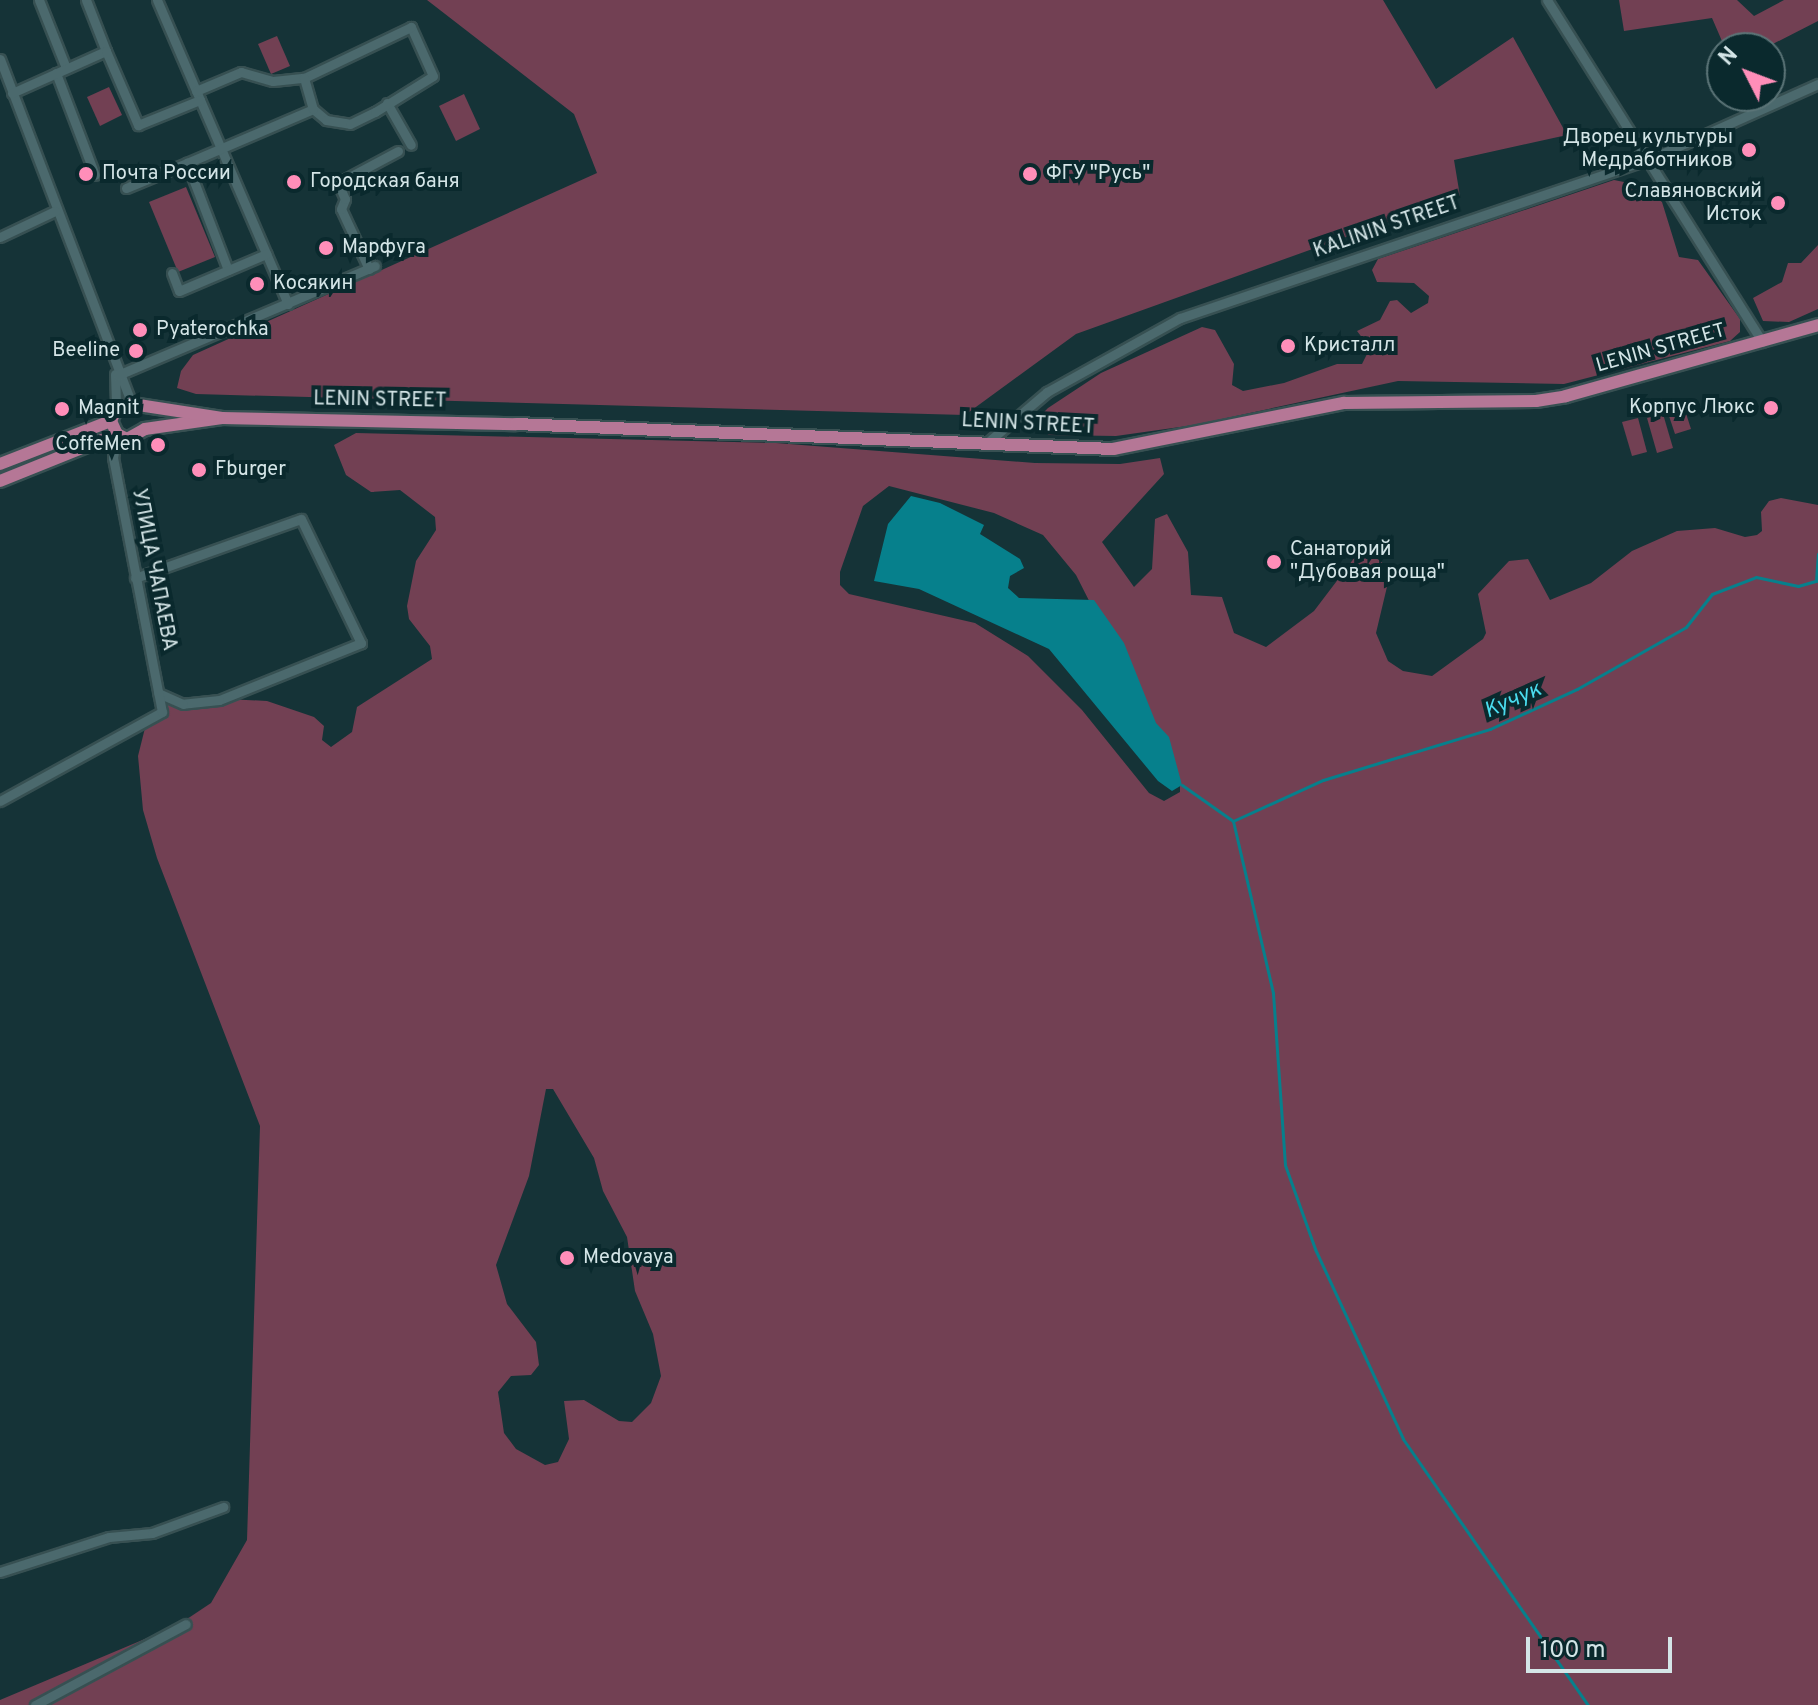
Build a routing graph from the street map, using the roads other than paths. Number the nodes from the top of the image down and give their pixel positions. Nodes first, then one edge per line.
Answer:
1 (39, 0) edge
2 (86, 0) edge
3 (157, 0) edge
4 (1547, 0) edge
5 (106, 51) junction
6 (0, 59) edge
7 (61, 71) junction
8 (304, 78) junction
9 (1818, 84) edge
10 (12, 93) junction
11 (198, 96) junction
12 (387, 103) junction
13 (313, 109) junction
14 (411, 145) dead end
15 (221, 150) junction
16 (398, 151) dead end
17 (1650, 159) junction
18 (187, 163) junction
19 (95, 175) dead end
20 (126, 188) dead end
21 (55, 211) junction
22 (0, 237) edge
23 (266, 254) junction
24 (228, 270) junction
25 (172, 273) dead end
26 (288, 304) junction
27 (1818, 325) edge
28 (1762, 342) junction
29 (117, 373) junction
30 (136, 406) junction
31 (114, 415) junction
32 (222, 418) junction
33 (145, 429) junction
34 (117, 434) junction
35 (988, 442) junction
36 (0, 464) edge
37 (0, 481) edge
38 (135, 578) junction
39 (158, 693) junction
40 (0, 801) edge
41 (223, 1507) dead end
42 (0, 1572) edge
43 (186, 1624) dead end
44 (35, 1705) edge

1 - 7 street
2 - 5 street
3 - 11 street
4 - 17 street
5 - 7 street
5 - 11 street
6 - 10 street
7 - 10 street
7 - 19 street
8 - 11 street
8 - 12 street
8 - 13 street
9 - 17 street, KALININ STREET
10 - 21 street
11 - 15 street
12 - 13 street
12 - 14 street
13 - 15 street
15 - 18 street
15 - 23 street
16 - 26 street
17 - 28 street
17 - 35 street, KALININ STREET
18 - 20 street
18 - 24 street
21 - 22 street
21 - 29 street
23 - 24 street
23 - 26 street
24 - 25 street
26 - 29 street
27 - 28 main road, LENIN STREET
28 - 35 main road, LENIN STREET
29 - 30 street
29 - 31 street
30 - 31 main road
30 - 32 main road, LENIN STREET
30 - 33 main road
31 - 34 main road
31 - 36 main road
32 - 33 main road, LENIN STREET
32 - 35 main road, LENIN STREET
33 - 34 main road, LENIN STREET
34 - 37 main road
34 - 38 street, УЛИЦА ЧАПАЕВА
38 - 39 street, УЛИЦА ЧАПАЕВА
38 - 39 street
39 - 40 street, УЛИЦА ЧАПАЕВА
41 - 42 street
43 - 44 street

